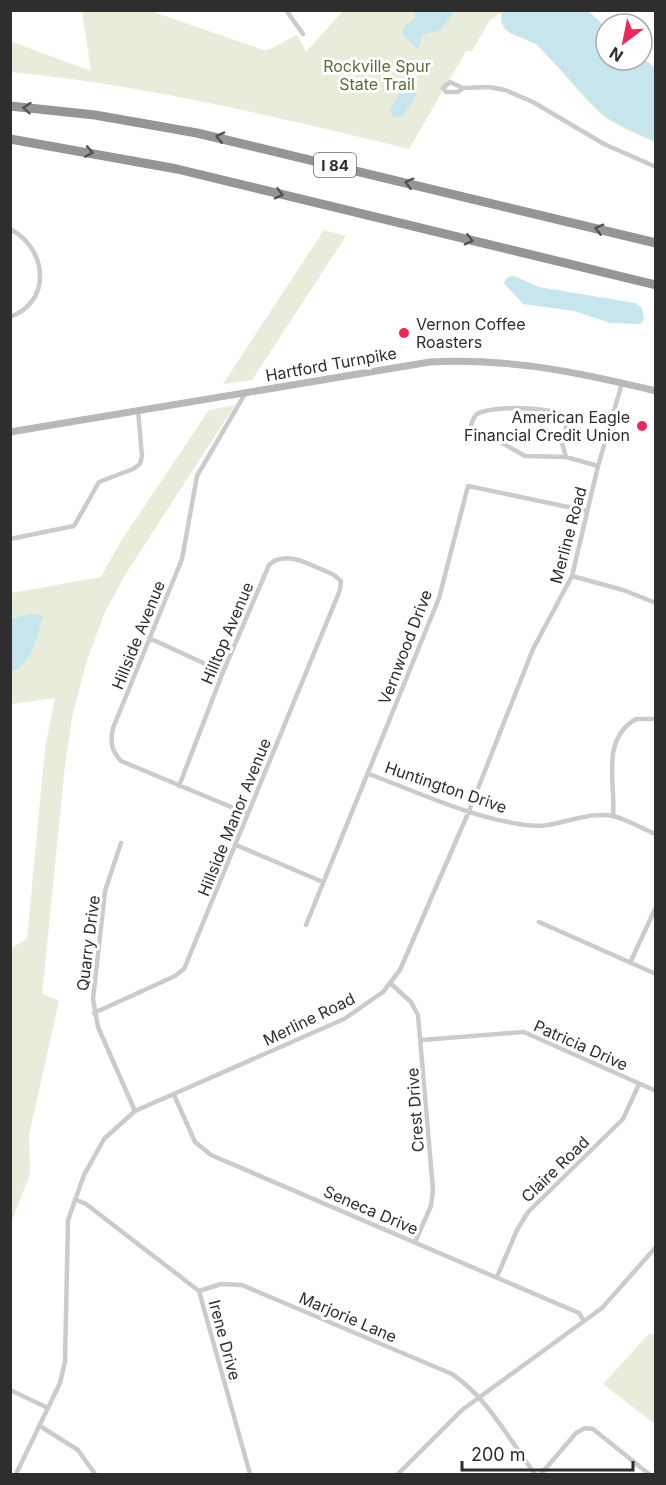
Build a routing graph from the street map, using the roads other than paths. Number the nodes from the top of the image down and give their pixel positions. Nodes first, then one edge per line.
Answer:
1 (286, 10) edge
2 (303, 34) dead end
3 (463, 88) dead end
4 (10, 106) edge
5 (10, 139) edge
6 (656, 167) edge
7 (10, 229) edge
8 (656, 243) edge
9 (656, 285) edge
10 (10, 317) edge
11 (622, 383) junction
12 (656, 391) edge
13 (246, 392) junction
14 (138, 410) junction
15 (10, 432) edge
16 (566, 457) junction
17 (598, 466) junction
18 (587, 511) junction
19 (10, 539) edge
20 (572, 576) junction
21 (341, 580) joint
22 (656, 603) edge
23 (150, 638) junction
24 (223, 672) junction
25 (656, 718) edge
26 (369, 774) junction
27 (179, 786) junction
28 (469, 811) junction
29 (248, 814) junction
30 (612, 816) junction
31 (656, 834) edge
32 (121, 843) dead end
33 (236, 845) junction
34 (323, 882) junction
35 (656, 907) edge
36 (539, 922) dead end
37 (306, 925) dead end
38 (630, 963) junction
39 (656, 974) edge
40 (390, 983) junction
41 (94, 1013) junction
42 (422, 1040) junction
43 (639, 1084) junction
44 (656, 1091) edge
45 (174, 1095) junction
46 (135, 1111) junction
47 (75, 1199) junction
48 (415, 1242) junction
49 (656, 1247) edge
50 (497, 1277) junction
51 (199, 1291) junction
52 (584, 1321) junction
53 (10, 1390) edge
54 (479, 1399) junction
55 (48, 1408) junction
56 (40, 1426) junction
57 (16, 1474) edge
58 (95, 1474) edge
59 (250, 1474) edge
60 (398, 1474) edge
61 (535, 1474) edge
62 (541, 1474) edge
63 (649, 1474) edge

1 - 2 street
3 - 6 street
8 -> 4 highway, I 84
5 -> 9 highway, I 84
7 - 10 street
11 - 12 main road, Hartford Turnpike
11 - 13 main road, Hartford Turnpike
11 - 17 street, Merline Road
13 - 14 main road, Hartford Turnpike
13 - 23 street, Hillside Avenue
14 - 15 main road, Hartford Turnpike
14 - 19 street
16 - 16 street
16 - 17 street
17 - 18 street, Merline Road
18 - 20 street, Merline Road
18 - 26 street, Vernwood Drive
20 - 22 street
20 - 28 street, Merline Road
21 - 24 street, Hilltop Avenue
21 - 29 street, Hillside Manor Avenue
23 - 24 street
23 - 27 street, Hillside Avenue
24 - 27 street, Hilltop Avenue
25 - 30 street
26 - 28 street, Huntington Drive
26 - 34 street, Vernwood Drive
27 - 29 street, Hillside Avenue
28 - 30 street, Huntington Drive
28 - 40 street, Merline Road
29 - 33 street, Hillside Manor Avenue
30 - 31 street, Huntington Drive
32 - 41 street, Quarry Drive
33 - 34 street
33 - 41 street, Hillside Manor Avenue
34 - 37 street, Vernwood Drive
35 - 38 street
36 - 38 street
38 - 39 street
40 - 42 street, Crest Drive
40 - 45 street, Merline Road
41 - 46 street, Quarry Drive
42 - 43 street, Patricia Drive
42 - 48 street, Crest Drive
43 - 44 street, Patricia Drive
43 - 50 street, Claire Road
45 - 46 street, Merline Road
45 - 48 street, Seneca Drive
46 - 47 street, Merline Road
47 - 51 street, Irene Drive
47 - 55 street, Merline Road
48 - 50 street, Seneca Drive
49 - 52 street
50 - 52 street, Seneca Drive
51 - 54 street, Marjorie Lane
51 - 59 street, Irene Drive
52 - 54 street
53 - 55 street
54 - 60 street
54 - 61 street, Marjorie Lane
55 - 56 street, Merline Road
56 - 57 street, Merline Road
56 - 58 street
62 - 63 street

